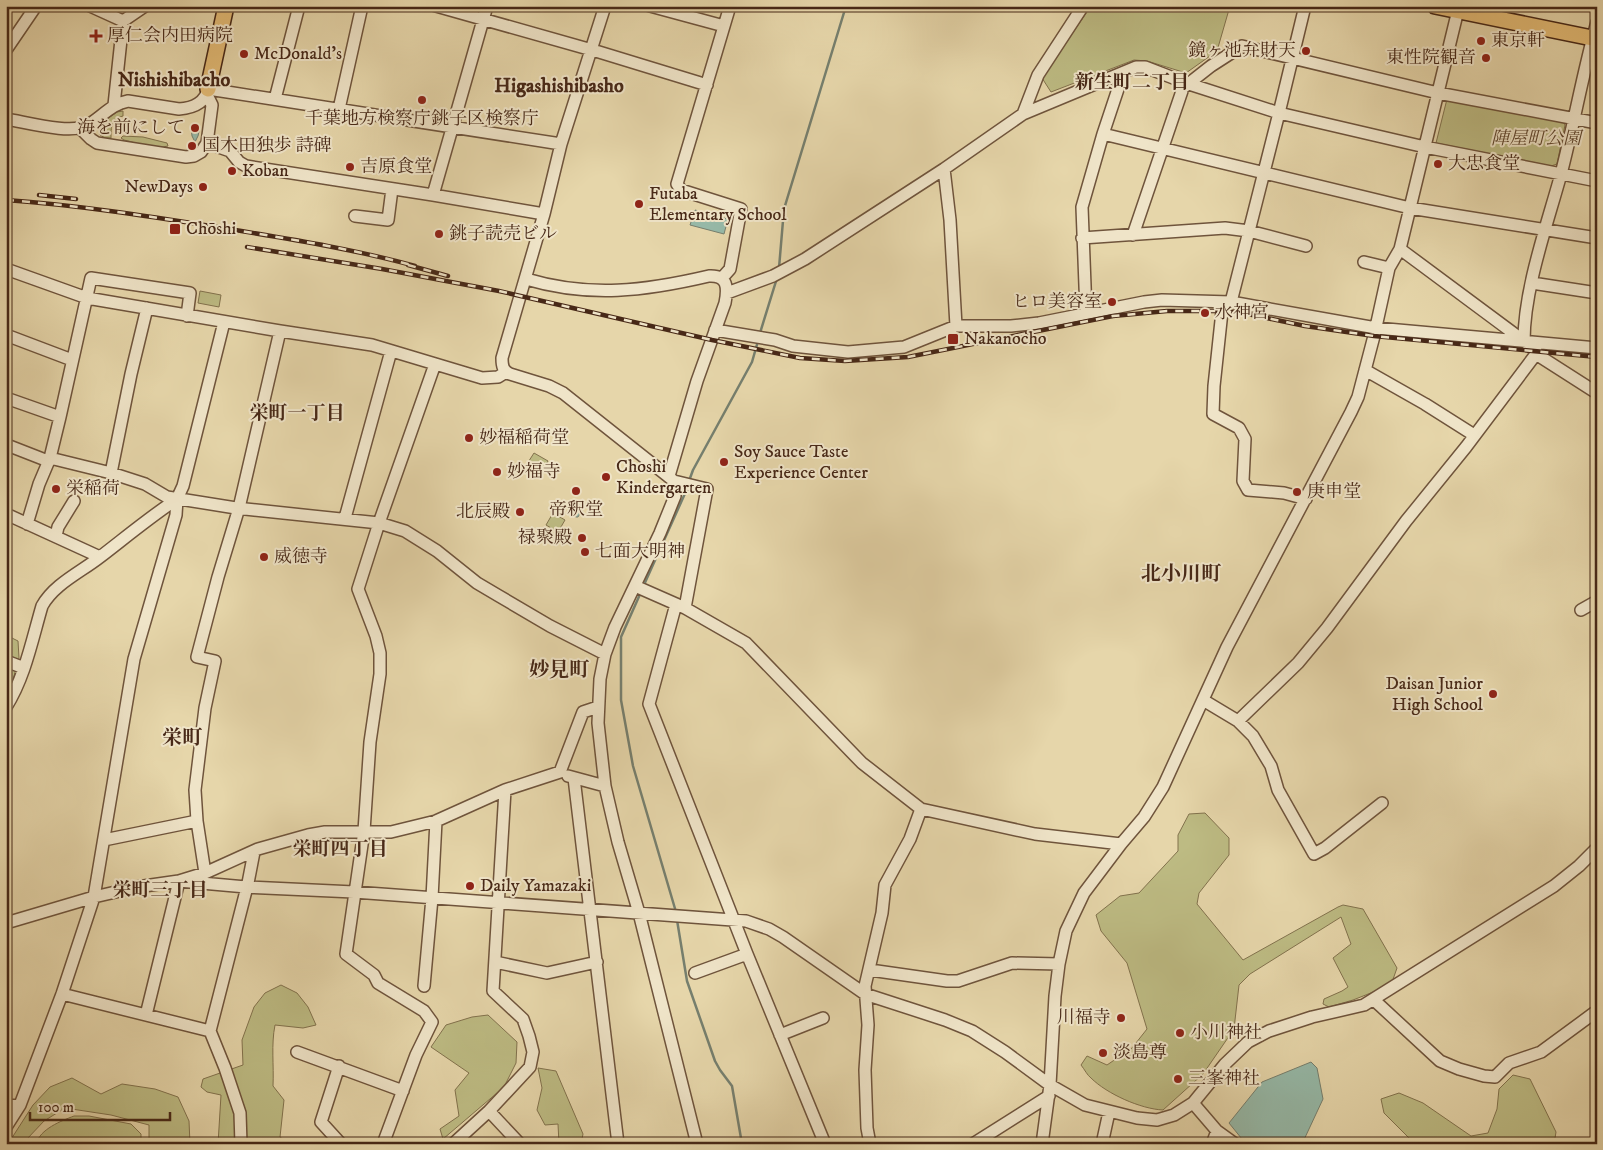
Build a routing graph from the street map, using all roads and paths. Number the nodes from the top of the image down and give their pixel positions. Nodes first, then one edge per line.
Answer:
1 (36, 6) edge
2 (90, 6) edge
3 (145, 6) edge
4 (226, 6) edge
5 (299, 6) edge
6 (362, 6) edge
7 (436, 6) edge
8 (487, 6) edge
9 (605, 6) edge
10 (650, 6) edge
11 (730, 6) edge
12 (1084, 6) edge
13 (1305, 6) edge
14 (1435, 6) edge
15 (1458, 9) edge
16 (483, 20) junction
17 (123, 21) junction
18 (1597, 22) edge
19 (724, 26) junction
20 (1595, 39) edge
21 (7, 47) edge
22 (591, 51) junction
23 (1293, 57) junction
24 (1122, 74) junction
25 (1189, 84) junction
26 (706, 85) junction
27 (208, 92) junction
28 (1438, 93) junction
29 (275, 99) junction
30 (114, 105) junction
31 (339, 109) junction
32 (1279, 113) junction
33 (1023, 114) junction
34 (6, 118) edge
35 (1574, 118) junction
36 (1597, 123) edge
37 (452, 126) junction
38 (80, 128) junction
39 (1103, 134) junction
40 (207, 143) junction
41 (562, 144) junction
42 (1425, 147) junction
43 (1162, 148) junction
44 (944, 169) junction
45 (1264, 173) junction
46 (1561, 174) junction
47 (1597, 181) edge
48 (392, 188) junction
49 (433, 195) junction
50 (1410, 208) junction
51 (544, 214) junction
52 (355, 216) dead end
53 (1545, 229) junction
54 (1249, 231) junction
55 (1133, 235) junction
56 (1082, 238) junction
57 (1597, 238) edge
58 (1306, 246) dead end
59 (1400, 248) junction
60 (1364, 262) dead end
61 (1389, 268) junction
62 (6, 269) edge
63 (722, 278) junction
64 (526, 279) junction
65 (1532, 283) junction
66 (727, 293) junction
67 (1597, 293) edge
68 (87, 298) junction
69 (1227, 302) junction
70 (147, 308) junction
71 (1086, 312) junction
72 (187, 316) junction
73 (224, 322) junction
74 (956, 326) junction
75 (1376, 328) junction
76 (715, 330) junction
77 (280, 331) junction
78 (6, 335) edge
79 (1524, 341) junction
80 (1597, 348) edge
81 (391, 350) junction
82 (1536, 354) junction
83 (72, 360) junction
84 (435, 364) junction
85 (1365, 370) junction
86 (506, 372) junction
87 (1597, 393) edge
88 (6, 398) edge
89 (60, 417) junction
90 (1474, 435) junction
91 (6, 446) edge
92 (49, 459) junction
93 (111, 473) junction
94 (672, 478) junction
95 (177, 499) junction
96 (1306, 499) junction
97 (74, 501) dead end
98 (240, 508) junction
99 (6, 514) edge
100 (345, 518) junction
101 (379, 522) junction
102 (27, 524) junction
103 (56, 536) junction
104 (100, 557) junction
105 (635, 586) junction
106 (1597, 601) edge
107 (680, 606) junction
108 (1581, 610) dead end
109 (605, 654) junction
110 (6, 661) edge
111 (24, 668) junction
112 (1203, 700) junction
113 (6, 707) edge
114 (598, 707) junction
115 (1238, 722) junction
116 (560, 772) junction
117 (574, 778) junction
118 (605, 786) junction
119 (505, 790) junction
120 (1382, 803) dead end
121 (921, 809) junction
122 (197, 820) junction
123 (436, 820) junction
124 (364, 831) junction
125 (104, 840) junction
126 (1120, 844) junction
127 (1597, 848) edge
128 (254, 852) junction
129 (205, 873) junction
130 (179, 881) junction
131 (246, 887) junction
132 (354, 892) junction
133 (94, 897) junction
134 (432, 898) junction
135 (498, 903) junction
136 (591, 910) junction
137 (639, 913) junction
138 (734, 919) junction
139 (6, 924) edge
140 (747, 954) junction
141 (494, 962) junction
142 (597, 962) junction
143 (1059, 964) junction
144 (870, 970) junction
145 (694, 973) dead end
146 (424, 986) dead end
147 (62, 994) junction
148 (865, 994) junction
149 (1374, 1000) junction
150 (1597, 1014) edge
151 (146, 1015) junction
152 (824, 1018) dead end
153 (210, 1031) junction
154 (780, 1035) junction
155 (297, 1052) dead end
156 (339, 1066) junction
157 (403, 1090) junction
158 (1049, 1091) junction
159 (1193, 1103) junction
160 (20, 1105) junction
161 (6, 1106) edge
162 (490, 1111) junction
163 (1109, 1112) junction
164 (6, 1127) edge
165 (1217, 1131) junction
166 (989, 1139) edge
167 (241, 1144) edge
168 (341, 1144) edge
169 (383, 1144) edge
170 (452, 1144) edge
171 (520, 1144) edge
172 (618, 1144) edge
173 (697, 1144) edge
174 (825, 1144) edge
175 (870, 1144) edge
176 (973, 1144) edge
177 (1042, 1144) edge
178 (1102, 1144) edge
179 (1212, 1144) edge
180 (1235, 1144) edge

1 - 21 street
2 - 17 street
3 - 17 street
4 - 27 main road
5 - 29 street
6 - 31 street
7 - 16 street
8 - 16 street
9 - 22 street
10 - 19 street
11 - 19 street
12 - 33 street
13 - 23 street
14 - 15 main road
15 - 20 main road
15 - 28 street
16 - 22 street
16 - 37 street
17 - 30 street
18 - 20 street
19 - 26 street
20 - 35 street
22 - 26 street
22 - 41 street
23 - 25 street
23 - 28 street
23 - 32 street
24 - 25 street
24 - 33 street
24 - 39 street
25 - 32 street
25 - 43 street
26 - 63 street
27 - 29 street
27 - 30 street
27 - 40 street
28 - 35 street
28 - 42 street
29 - 31 street
30 - 38 street
31 - 37 street
32 - 42 street
32 - 45 street
33 - 44 street
34 - 38 street
35 - 36 street
35 - 46 street
37 - 41 street
37 - 49 street
38 - 40 street
39 - 43 street
39 - 56 street
40 - 48 street
41 - 51 street
42 - 46 street
42 - 50 street
43 - 45 street
43 - 55 street
44 - 66 street
44 - 74 street
45 - 50 street
45 - 54 street
46 - 47 street
46 - 53 street
48 - 49 street
48 - 52 street
49 - 51 street
50 - 53 street
50 - 59 street
51 - 64 street
53 - 57 street
53 - 65 street
54 - 55 street
54 - 58 street
54 - 69 street
55 - 56 street
56 - 71 street
59 - 61 street
59 - 79 street
60 - 61 street
61 - 75 street
62 - 68 street
63 - 64 street
63 - 66 street
64 - 86 street
65 - 67 street
65 - 79 street
66 - 76 street
68 - 70 street
68 - 72 street
68 - 83 street
69 - 71 street
69 - 75 street
69 - 96 street
70 - 72 street
70 - 93 street
71 - 74 street
72 - 73 street
73 - 77 street
73 - 95 street
74 - 76 street
75 - 79 street
75 - 85 street
76 - 94 street
77 - 81 street
77 - 98 street
78 - 83 street
79 - 80 street
79 - 82 street
81 - 84 street
81 - 100 street
82 - 87 street
82 - 90 street
83 - 89 street
84 - 86 street
84 - 101 street
85 - 90 street
85 - 96 street
86 - 94 street
88 - 89 street
89 - 92 street
90 - 115 street
91 - 92 street
92 - 93 street
92 - 102 street
93 - 95 street
94 - 105 street
94 - 107 street
95 - 98 street
95 - 104 street
95 - 125 street
96 - 112 street
97 - 103 street
98 - 100 street
98 - 122 street
99 - 102 street
100 - 101 street
101 - 109 street
101 - 124 street
102 - 103 street
103 - 104 street
104 - 111 street
105 - 107 street
105 - 109 street
106 - 108 street
107 - 121 street
107 - 138 street
109 - 114 street
110 - 111 street
111 - 113 street
112 - 115 street
112 - 126 street
114 - 116 street
114 - 118 street
115 - 120 street
116 - 117 street
116 - 119 street
117 - 118 street
117 - 136 street
118 - 137 street
119 - 123 street
119 - 135 street
121 - 126 street
121 - 144 street
122 - 125 street
122 - 129 street
123 - 124 street
123 - 134 street
124 - 128 street
124 - 132 street
125 - 133 street
126 - 143 street
127 - 149 street
128 - 129 street
128 - 131 street
129 - 130 street
130 - 131 street
130 - 133 street
130 - 151 street
131 - 132 street
131 - 153 street
132 - 134 street
132 - 157 street
133 - 139 street
133 - 147 street
134 - 135 street
134 - 146 street
135 - 136 street
135 - 141 street
136 - 137 street
136 - 142 street
137 - 138 street
137 - 173 street
138 - 140 street
138 - 148 street
140 - 145 street
140 - 154 street
141 - 142 street
141 - 162 street
142 - 172 street
143 - 144 street
143 - 158 street
144 - 148 street
147 - 151 street
147 - 160 street
148 - 158 street
148 - 175 street
149 - 150 street
149 - 159 street
151 - 153 street
152 - 154 street
153 - 167 street
154 - 174 street
155 - 156 street
156 - 157 street
156 - 168 street
157 - 169 street
158 - 163 street
158 - 166 street
158 - 177 street
159 - 163 street
159 - 165 street
160 - 161 street
160 - 164 street
162 - 170 street
162 - 171 street
163 - 178 street
165 - 179 street
165 - 180 street
166 - 176 street

